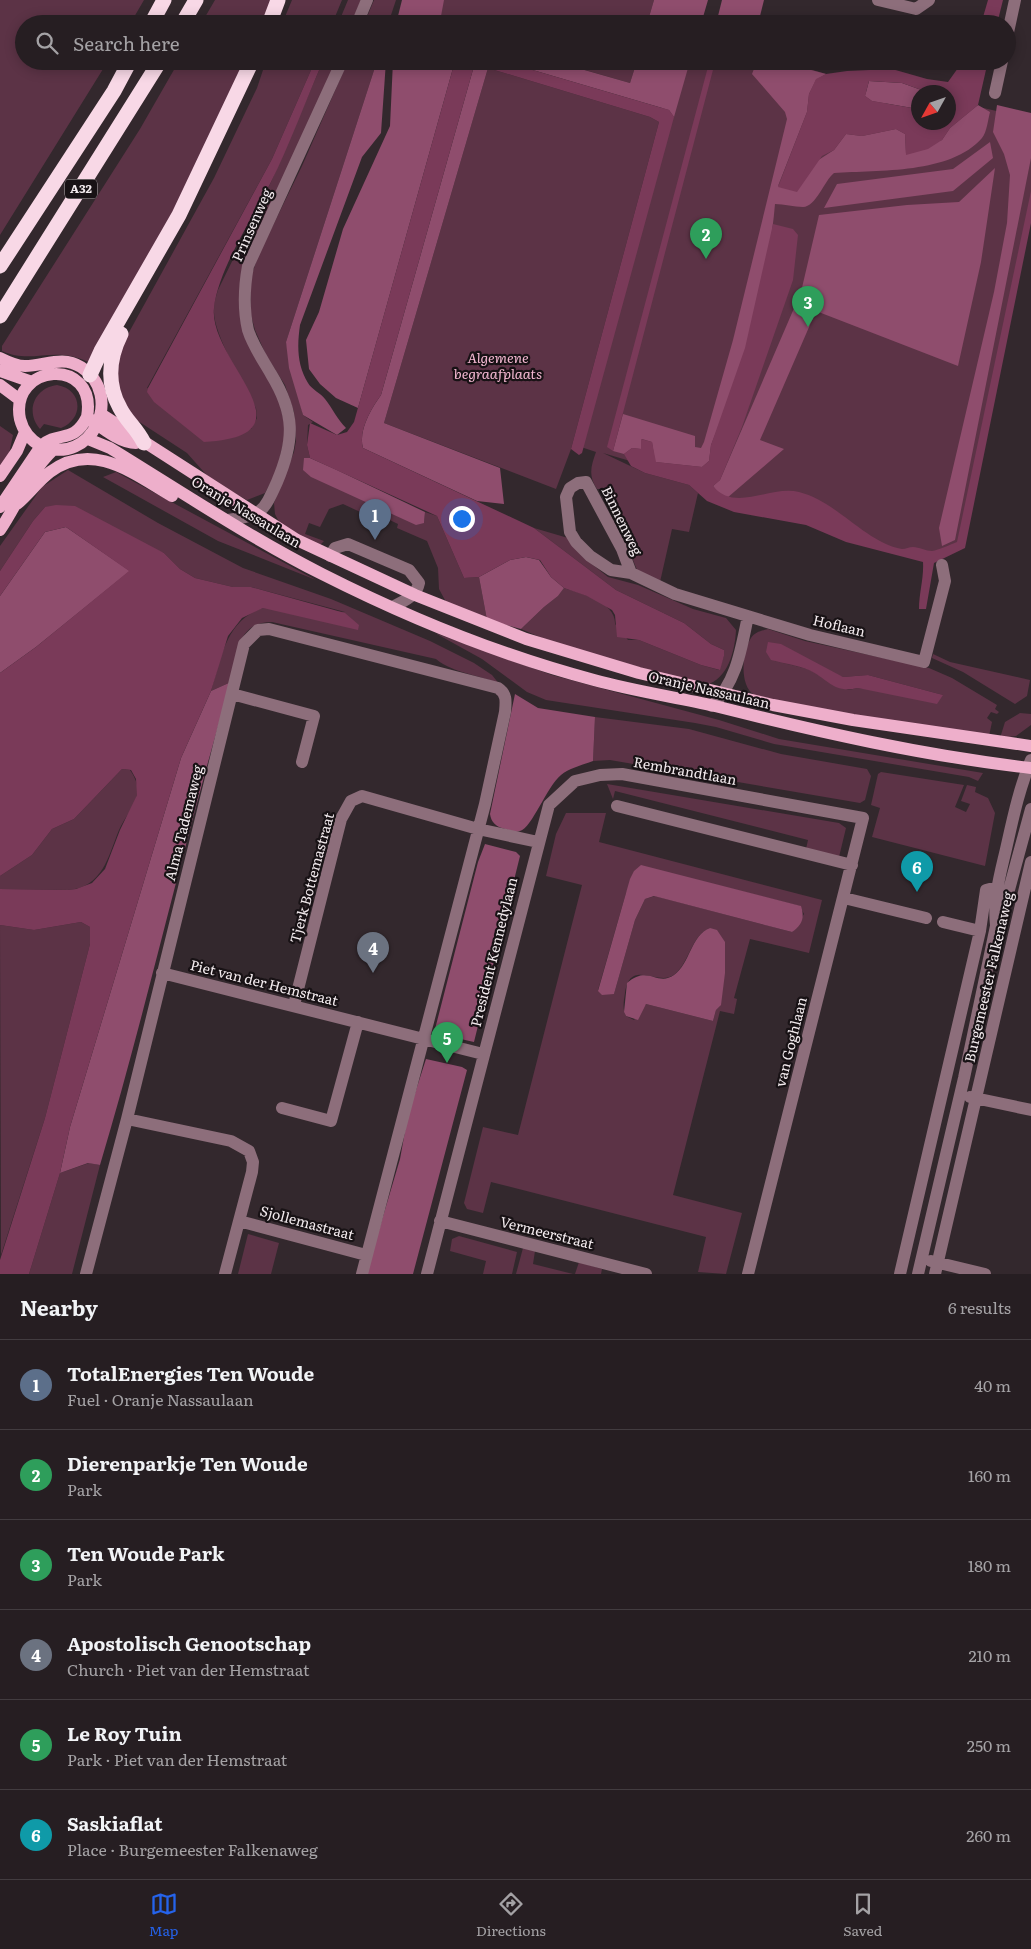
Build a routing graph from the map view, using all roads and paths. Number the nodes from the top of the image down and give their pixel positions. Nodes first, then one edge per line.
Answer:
1 (164, 0) edge
2 (196, 0) edge
3 (278, 0) edge
4 (367, 0) edge
5 (878, 0) edge
6 (929, 0) edge
7 (1015, 0) edge
8 (156, 15) edge
9 (187, 15) edge
10 (272, 15) edge
11 (361, 15) edge
12 (1012, 15) edge
13 (125, 70) edge
14 (154, 70) edge
15 (248, 70) edge
16 (338, 70) edge
17 (1000, 70) edge
18 (995, 93) dead end
19 (0, 266) edge
20 (0, 316) edge
21 (120, 318) junction
22 (0, 358) edge
23 (0, 371) edge
24 (90, 375) junction
25 (32, 382) junction
26 (0, 386) edge
27 (20, 400) junction
28 (95, 418) junction
29 (25, 432) junction
30 (88, 439) junction
31 (144, 443) junction
32 (47, 448) junction
33 (0, 476) edge
34 (586, 482) joint
35 (18, 504) junction
36 (0, 507) edge
37 (257, 515) junction
38 (228, 520) junction
39 (241, 529) junction
40 (0, 530) edge
41 (330, 556) junction
42 (942, 565) dead end
43 (631, 573) junction
44 (415, 595) junction
45 (393, 607) junction
46 (748, 616) junction
47 (232, 694) junction
48 (724, 694) junction
49 (712, 706) junction
50 (1031, 746) edge
51 (302, 762) dead end
52 (1030, 765) edge
53 (617, 806) dead end
54 (1031, 809) edge
55 (863, 818) joint
56 (478, 829) junction
57 (538, 842) junction
58 (1018, 858) junction
59 (1031, 862) edge
60 (852, 865) junction
61 (997, 887) junction
62 (844, 898) junction
63 (926, 918) dead end
64 (943, 922) dead end
65 (996, 926) junction
66 (980, 931) junction
67 (162, 973) junction
68 (294, 1005) junction
69 (358, 1022) junction
70 (424, 1040) junction
71 (483, 1054) junction
72 (943, 1091) junction
73 (960, 1095) junction
74 (976, 1099) junction
75 (282, 1108) dead end
76 (1031, 1110) edge
77 (127, 1119) junction
78 (239, 1221) junction
79 (440, 1221) junction
80 (366, 1255) junction
81 (905, 1255) junction
82 (921, 1259) junction
83 (936, 1268) edge
84 (86, 1274) edge
85 (225, 1274) edge
86 (362, 1274) edge
87 (427, 1274) edge
88 (646, 1274) edge
89 (748, 1274) edge
90 (900, 1274) edge
91 (918, 1274) edge
92 (985, 1274) edge

1 - 8 highway
2 - 9 highway
3 - 10 highway
4 - 11 street
5 - 6 street
7 - 12 street
13 - 19 highway, A32
14 - 20 highway, A32
15 - 21 highway
16 - 37 street, Prinsenweg
17 - 18 street
21 - 24 highway
21 - 31 highway
22 - 24 main road
23 - 25 main road
24 - 28 main road
25 - 27 main road
25 - 28 main road
26 - 27 main road
27 - 29 main road
28 - 30 main road
28 - 31 main road, Oranje Nassaulaan
28 - 32 main road
29 - 32 main road
29 - 33 main road
30 - 32 main road
30 - 38 main road, Oranje Nassaulaan
31 - 37 main road, Oranje Nassaulaan
32 - 35 main road
32 - 36 main road
34 - 43 street, Binnenweg
34 - 43 street, Hoflaan
35 - 39 main road
35 - 40 main road
37 - 38 street
37 - 41 main road, Oranje Nassaulaan
38 - 39 main road, Oranje Nassaulaan
39 - 45 main road, Oranje Nassaulaan
41 - 44 main road, Oranje Nassaulaan
41 - 44 street
42 - 46 street, Hoflaan
43 - 46 street, Hoflaan
44 - 45 street
44 - 48 main road, Oranje Nassaulaan
45 - 49 main road, Oranje Nassaulaan
46 - 48 street
47 - 51 street
47 - 56 street, Alma Tademaweg
47 - 67 street, Alma Tademaweg
48 - 49 street
48 - 50 main road, Oranje Nassaulaan
49 - 52 main road, Oranje Nassaulaan
52 - 61 street, Burgemeester Falkenaweg
53 - 60 street
54 - 58 street, Burgemeester Falkenaweg
55 - 57 street, Rembrandtlaan
55 - 60 street, van Goghlaan
56 - 57 street
56 - 68 street, Tjerk Bottemastraat
56 - 70 street
57 - 71 street, President Kennedylaan
58 - 59 street, Burgemeester Falkenaweg
58 - 65 street, Burgemeester Falkenaweg
59 - 74 street, Burgemeester Falkenaweg
60 - 62 street, van Goghlaan
61 - 65 street, Burgemeester Falkenaweg
61 - 66 street, Burgemeester Falkenaweg
62 - 63 street
62 - 89 street, van Goghlaan
64 - 66 street
65 - 73 street, Burgemeester Falkenaweg
66 - 72 street, Burgemeester Falkenaweg
67 - 68 street, Piet van der Hemstraat
67 - 77 street, Alma Tademaweg
68 - 69 street, Piet van der Hemstraat
69 - 70 street, Piet van der Hemstraat
69 - 75 street
70 - 71 street, Piet van der Hemstraat
70 - 80 street
71 - 79 street, President Kennedylaan
72 - 73 street
72 - 81 street, Burgemeester Falkenaweg
73 - 74 street
73 - 82 street, Burgemeester Falkenaweg
74 - 76 street
74 - 83 street, Burgemeester Falkenaweg
77 - 78 street
77 - 84 street, Alma Tademaweg
78 - 80 street, Sjollemastraat
78 - 85 street
79 - 87 street, President Kennedylaan
79 - 88 street, Vermeerstraat
80 - 86 street
81 - 82 street
81 - 90 street, Burgemeester Falkenaweg
82 - 83 street
82 - 91 street, Burgemeester Falkenaweg
83 - 92 street

